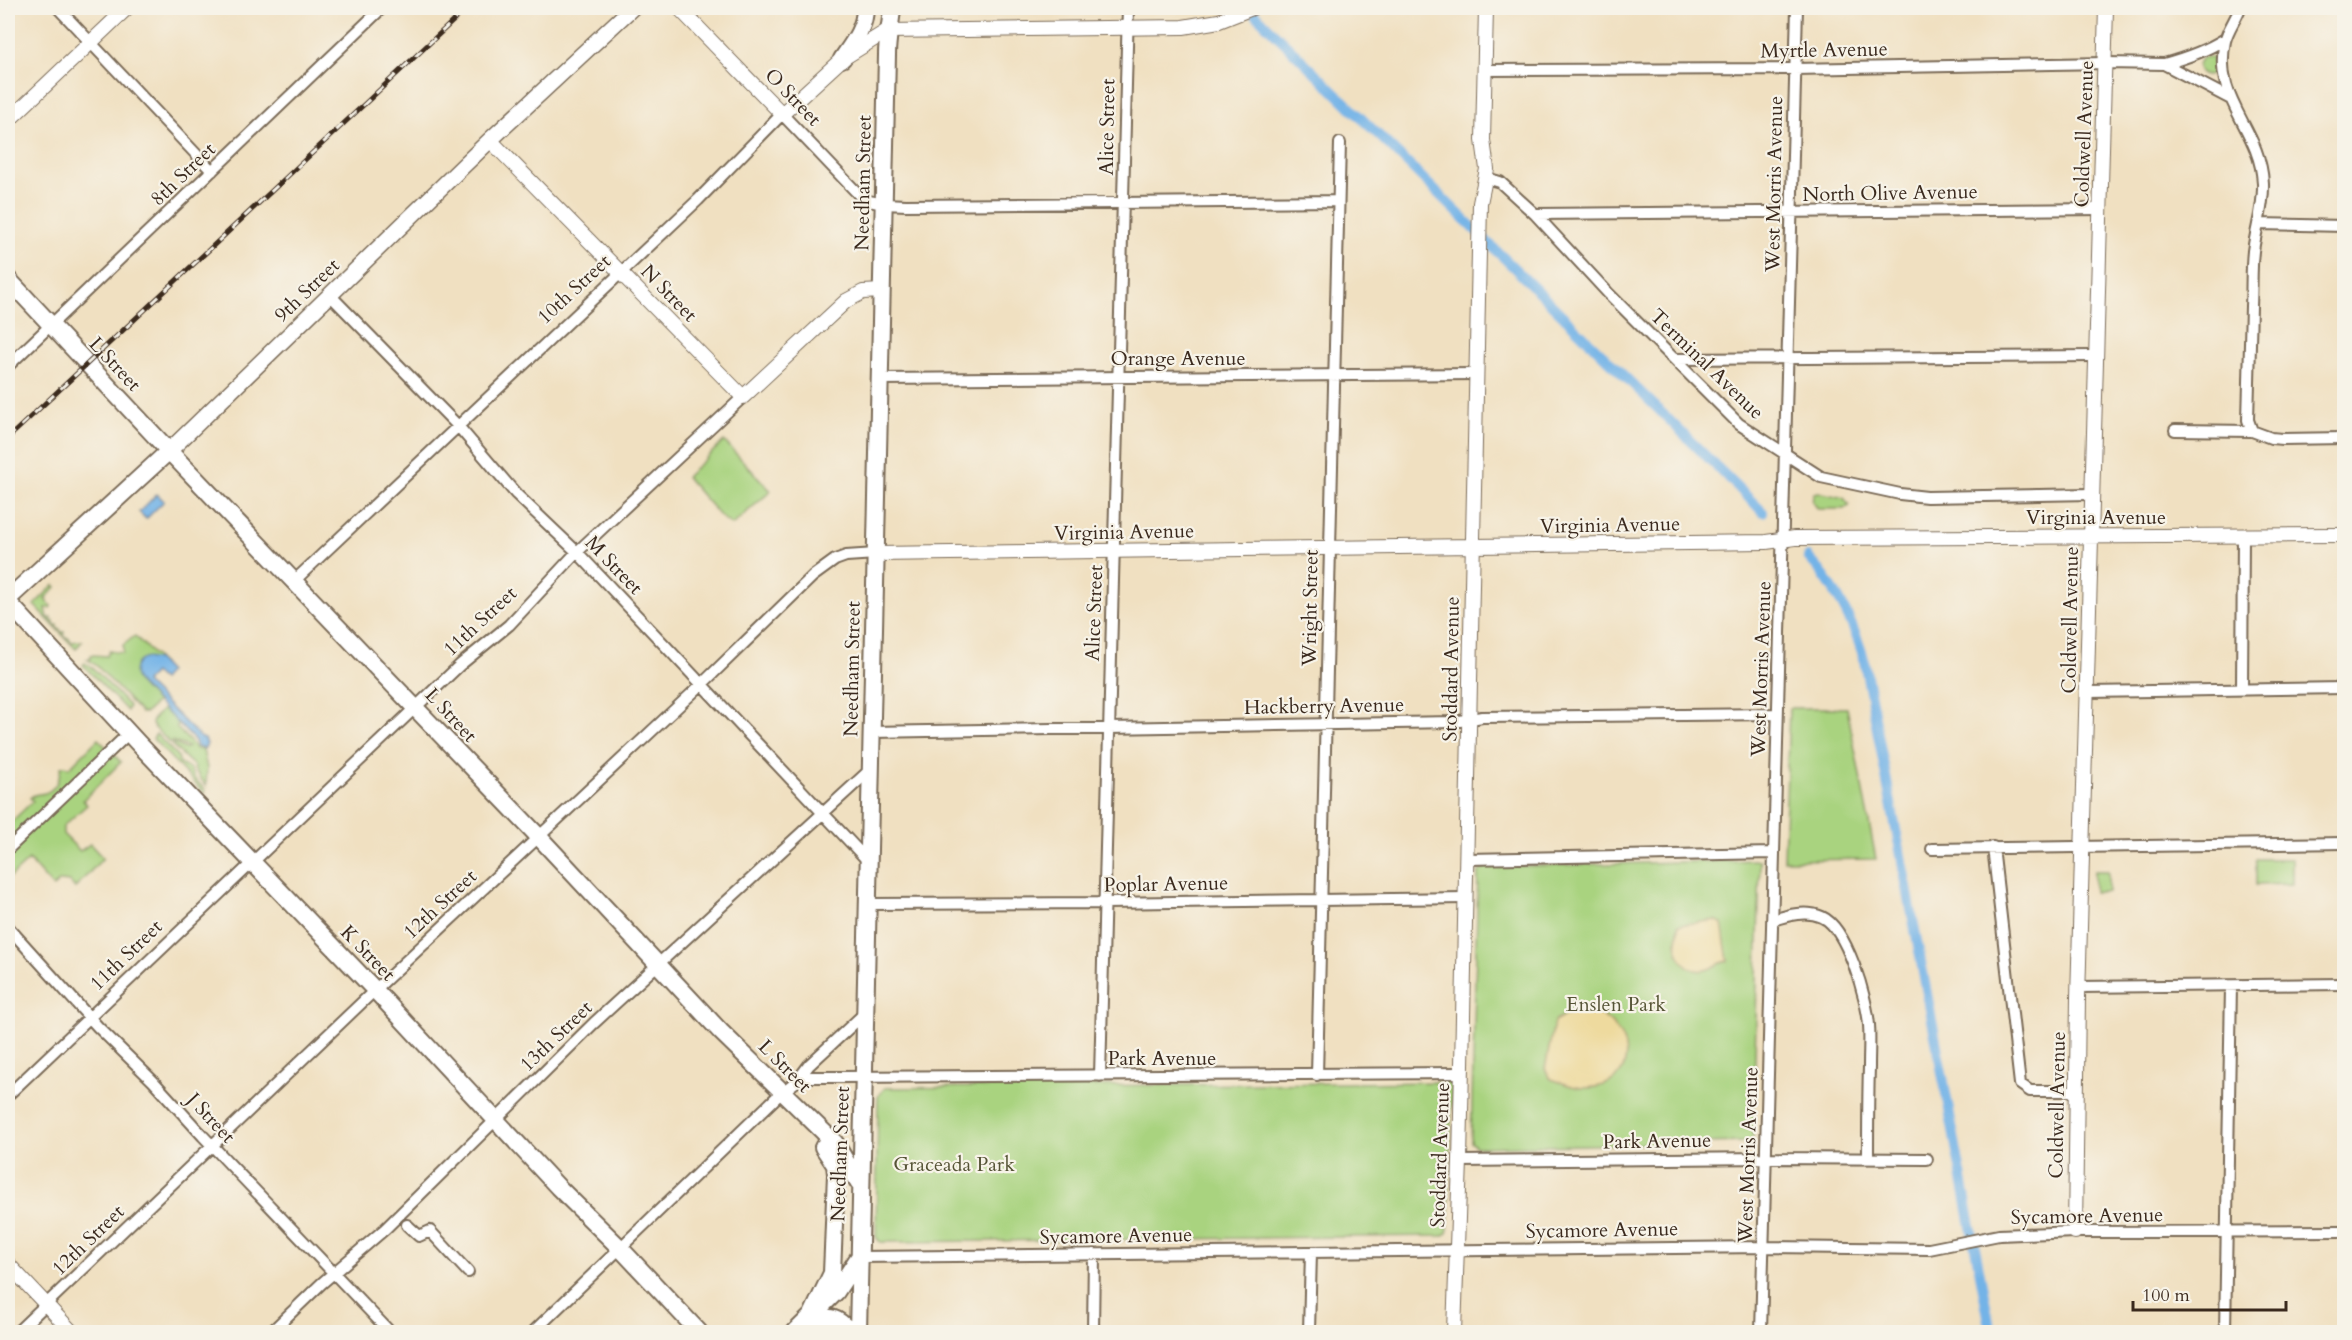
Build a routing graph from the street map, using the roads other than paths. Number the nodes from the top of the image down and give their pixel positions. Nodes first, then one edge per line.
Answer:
1 (58, 8) edge
2 (127, 8) edge
3 (382, 8) edge
4 (632, 8) edge
5 (679, 8) edge
6 (866, 8) edge
7 (880, 8) edge
8 (1128, 8) edge
9 (1252, 8) edge
10 (1486, 8) edge
11 (1797, 8) edge
12 (2106, 8) edge
13 (2240, 8) edge
14 (892, 17) edge
15 (1128, 29) junction
16 (2226, 39) junction
17 (91, 43) junction
18 (842, 59) junction
19 (2106, 63) junction
20 (2164, 64) junction
21 (1796, 69) junction
22 (1484, 70) junction
23 (2229, 98) junction
24 (782, 114) junction
25 (8, 121) edge
26 (490, 140) junction
27 (1340, 143) dead end
28 (212, 171) junction
29 (1486, 178) junction
30 (1338, 201) junction
31 (1123, 203) junction
32 (884, 204) junction
33 (2101, 209) junction
34 (1792, 213) junction
35 (1534, 214) junction
36 (2259, 224) junction
37 (2344, 226) edge
38 (621, 271) junction
39 (8, 279) edge
40 (882, 291) junction
41 (331, 296) junction
42 (50, 326) junction
43 (2096, 356) junction
44 (1674, 359) junction
45 (1787, 359) junction
46 (8, 366) edge
47 (1477, 374) junction
48 (1334, 375) junction
49 (1119, 377) junction
50 (880, 379) junction
51 (743, 397) junction
52 (458, 426) junction
53 (2175, 430) dead end
54 (2257, 433) junction
55 (2344, 438) edge
56 (169, 452) junction
57 (1784, 454) junction
58 (2092, 494) junction
59 (2091, 535) junction
60 (2344, 535) edge
61 (2243, 536) junction
62 (1782, 540) junction
63 (1473, 547) junction
64 (1330, 549) junction
65 (1114, 551) junction
66 (577, 552) junction
67 (876, 554) junction
68 (293, 582) junction
69 (8, 600) edge
70 (702, 684) junction
71 (2344, 688) edge
72 (2242, 690) junction
73 (2089, 692) junction
74 (416, 707) junction
75 (1777, 714) junction
76 (1470, 719) junction
77 (1325, 724) junction
78 (1109, 728) junction
79 (872, 732) junction
80 (129, 733) junction
81 (871, 769) junction
82 (824, 813) junction
83 (539, 837) junction
84 (2344, 843) edge
85 (2084, 845) junction
86 (1993, 847) junction
87 (8, 849) edge
88 (1932, 849) dead end
89 (1773, 853) junction
90 (1467, 859) junction
91 (251, 862) junction
92 (868, 862) junction
93 (1466, 898) junction
94 (1321, 900) junction
95 (868, 903) junction
96 (1105, 903) junction
97 (1773, 920) junction
98 (8, 927) edge
99 (659, 964) junction
100 (2344, 984) edge
101 (2231, 986) junction
102 (2079, 987) junction
103 (375, 990) junction
104 (865, 1013) junction
105 (90, 1018) junction
106 (1462, 1073) junction
107 (1317, 1075) junction
108 (1100, 1076) junction
109 (863, 1077) junction
110 (797, 1081) junction
111 (2076, 1091) junction
112 (781, 1093) junction
113 (8, 1095) edge
114 (496, 1119) junction
115 (815, 1125) junction
116 (212, 1145) junction
117 (1767, 1158) junction
118 (1868, 1159) junction
119 (1927, 1159) dead end
120 (1460, 1161) junction
121 (859, 1183) junction
122 (407, 1225) dead end
123 (2344, 1231) edge
124 (2075, 1232) junction
125 (2227, 1232) junction
126 (1764, 1247) junction
127 (620, 1248) junction
128 (1456, 1250) junction
129 (1311, 1252) junction
130 (1094, 1254) junction
131 (859, 1257) junction
132 (8, 1264) edge
133 (468, 1272) dead end
134 (334, 1274) junction
135 (46, 1305) junction
136 (810, 1319) junction
137 (17, 1332) edge
138 (72, 1332) edge
139 (271, 1332) edge
140 (390, 1332) edge
141 (533, 1332) edge
142 (699, 1332) edge
143 (795, 1332) edge
144 (850, 1332) edge
145 (858, 1332) edge
146 (1094, 1332) edge
147 (1309, 1332) edge
148 (1454, 1332) edge
149 (1761, 1332) edge
150 (2225, 1332) edge

1 - 17 street
2 - 17 street
3 - 28 street, 8th Street
4 - 26 main road, 9th Street
5 - 24 street, O Street
6 - 18 main road
7 - 14 main road, Needham Street
8 - 15 street, Alice Street
9 - 15 street
10 - 22 street, Stoddard Avenue
11 - 21 street, West Morris Avenue
12 - 19 street, Coldwell Avenue
13 - 16 street
14 - 15 street
14 - 18 street, 10th Street
14 - 32 main road, Needham Street
15 - 31 street, Alice Street
16 - 20 street, Myrtle Avenue
16 - 23 street
17 - 25 street
17 - 28 street
18 - 24 street, 10th Street
19 - 20 street, Myrtle Avenue
19 - 21 street, Myrtle Avenue
19 - 33 street, Coldwell Avenue
20 - 23 street, Myrtle Avenue
21 - 22 street, Myrtle Avenue
21 - 34 street, West Morris Avenue
22 - 29 street, Stoddard Avenue
23 - 36 street
24 - 32 street, O Street
24 - 38 street, 10th Street
26 - 38 street, N Street
26 - 41 main road, 9th Street
27 - 30 street, Wright Street
28 - 42 street, 8th Street
29 - 35 street, Terminal Avenue
29 - 47 street, Stoddard Avenue
30 - 31 street
30 - 48 street, Wright Street
31 - 32 street
31 - 49 street, Alice Street
32 - 40 main road, Needham Street
33 - 34 street, North Olive Avenue
33 - 43 street, Coldwell Avenue
34 - 35 street, North Olive Avenue
34 - 45 street, West Morris Avenue
35 - 44 street, Terminal Avenue
36 - 37 street
36 - 54 street
38 - 51 street, N Street
38 - 52 street, 10th Street
39 - 42 main road, L Street
40 - 50 main road, Needham Street
40 - 51 street, 11th Street
41 - 52 street, M Street
41 - 56 main road, 9th Street
42 - 46 street, 8th Street
42 - 56 main road, L Street
43 - 45 street
43 - 58 street, Coldwell Avenue
44 - 45 street
44 - 57 street, Terminal Avenue
45 - 57 street, West Morris Avenue
47 - 48 street, Orange Avenue
47 - 63 street, Stoddard Avenue
48 - 49 street, Orange Avenue
48 - 64 street, Wright Street
49 - 50 street, Orange Avenue
49 - 65 street, Alice Street
50 - 67 main road, Needham Street
51 - 66 street, 11th Street
52 - 66 street, M Street
52 - 68 street, 10th Street
53 - 54 street
54 - 55 street
56 - 68 main road, L Street
56 - 69 main road, 9th Street
57 - 58 street, Terminal Avenue
57 - 62 street, West Morris Avenue
58 - 59 street, Coldwell Avenue
59 - 61 street, Virginia Avenue
59 - 62 street, Virginia Avenue
59 - 73 street, Coldwell Avenue
60 - 61 street, Virginia Avenue
61 - 72 street
62 - 63 street, Virginia Avenue
62 - 75 street, West Morris Avenue
63 - 64 street, Virginia Avenue
63 - 76 street, Stoddard Avenue
64 - 65 street, Virginia Avenue
64 - 77 street, Wright Street
65 - 67 street, Virginia Avenue
65 - 78 street, Alice Street
66 - 70 street, M Street
66 - 74 street, 11th Street
67 - 70 street, 12th Street
67 - 79 main road, Needham Street
68 - 74 main road, L Street
69 - 80 main road, K Street
70 - 82 street, M Street
70 - 83 street, 12th Street
71 - 72 street
72 - 73 street
73 - 85 street, Coldwell Avenue
74 - 83 main road, L Street
74 - 91 street, 11th Street
75 - 76 street, Hackberry Avenue
75 - 89 street, West Morris Avenue
76 - 77 street, Hackberry Avenue
76 - 90 street, Stoddard Avenue
77 - 78 street, Hackberry Avenue
77 - 94 street, Wright Street
78 - 79 street, Hackberry Avenue
78 - 96 street, Alice Street
79 - 81 main road, Needham Street
80 - 87 street
80 - 91 main road, K Street
81 - 82 street, 13th Street
81 - 92 main road, Needham Street
82 - 92 street, M Street
82 - 99 street, 13th Street
83 - 99 main road, L Street
83 - 103 street, 12th Street
84 - 85 street
85 - 86 street
85 - 102 street, Coldwell Avenue
86 - 88 street
86 - 111 street
89 - 90 street
89 - 97 street, West Morris Avenue
90 - 93 street, Stoddard Avenue
91 - 103 main road, K Street
91 - 105 street, 11th Street
92 - 95 main road, Needham Street
93 - 94 street, Poplar Avenue
93 - 106 street, Stoddard Avenue
94 - 96 street, Poplar Avenue
94 - 107 street, Wright Street
95 - 96 street, Poplar Avenue
95 - 104 main road, Needham Street
96 - 108 street, Alice Street
97 - 117 street, West Morris Avenue
97 - 118 street
98 - 105 street, J Street
99 - 112 main road, L Street
99 - 114 street, 13th Street
100 - 101 street
101 - 102 street
101 - 125 street
102 - 111 street, Coldwell Avenue
103 - 114 main road, K Street
103 - 116 street, 12th Street
104 - 109 main road, Needham Street
104 - 110 street
105 - 113 street, 11th Street
105 - 116 street, J Street
106 - 107 street, Park Avenue
106 - 120 street, Stoddard Avenue
107 - 108 street, Park Avenue
108 - 109 street, Park Avenue
109 - 110 street, Park Avenue
109 - 121 main road, Needham Street
110 - 112 street
111 - 124 street, Coldwell Avenue
112 - 115 main road, L Street
112 - 127 street
114 - 127 main road, K Street
114 - 134 street, 13th Street
115 - 121 main road, L Street
115 - 136 main road
116 - 134 street, J Street
116 - 135 street, 12th Street
117 - 118 street, Park Avenue
117 - 120 street, Park Avenue
117 - 126 street, West Morris Avenue
118 - 119 street, Park Avenue
120 - 128 street, Stoddard Avenue
121 - 131 main road, Needham Street
122 - 133 street
123 - 125 street, Sycamore Avenue
124 - 125 street, Sycamore Avenue
124 - 126 street, Sycamore Avenue
125 - 150 street
126 - 128 street, Sycamore Avenue
126 - 149 street, West Morris Avenue
127 - 141 street
127 - 142 main road, K Street
128 - 129 street, Sycamore Avenue
128 - 148 street, Stoddard Avenue
129 - 130 street, Sycamore Avenue
129 - 147 street
130 - 131 street, Sycamore Avenue
130 - 146 street
131 - 136 main road
131 - 145 main road, Needham Street
132 - 135 street
134 - 139 street, 13th Street
134 - 140 street, J Street
135 - 137 street, 12th Street
135 - 138 street
136 - 143 main road
136 - 144 main road

